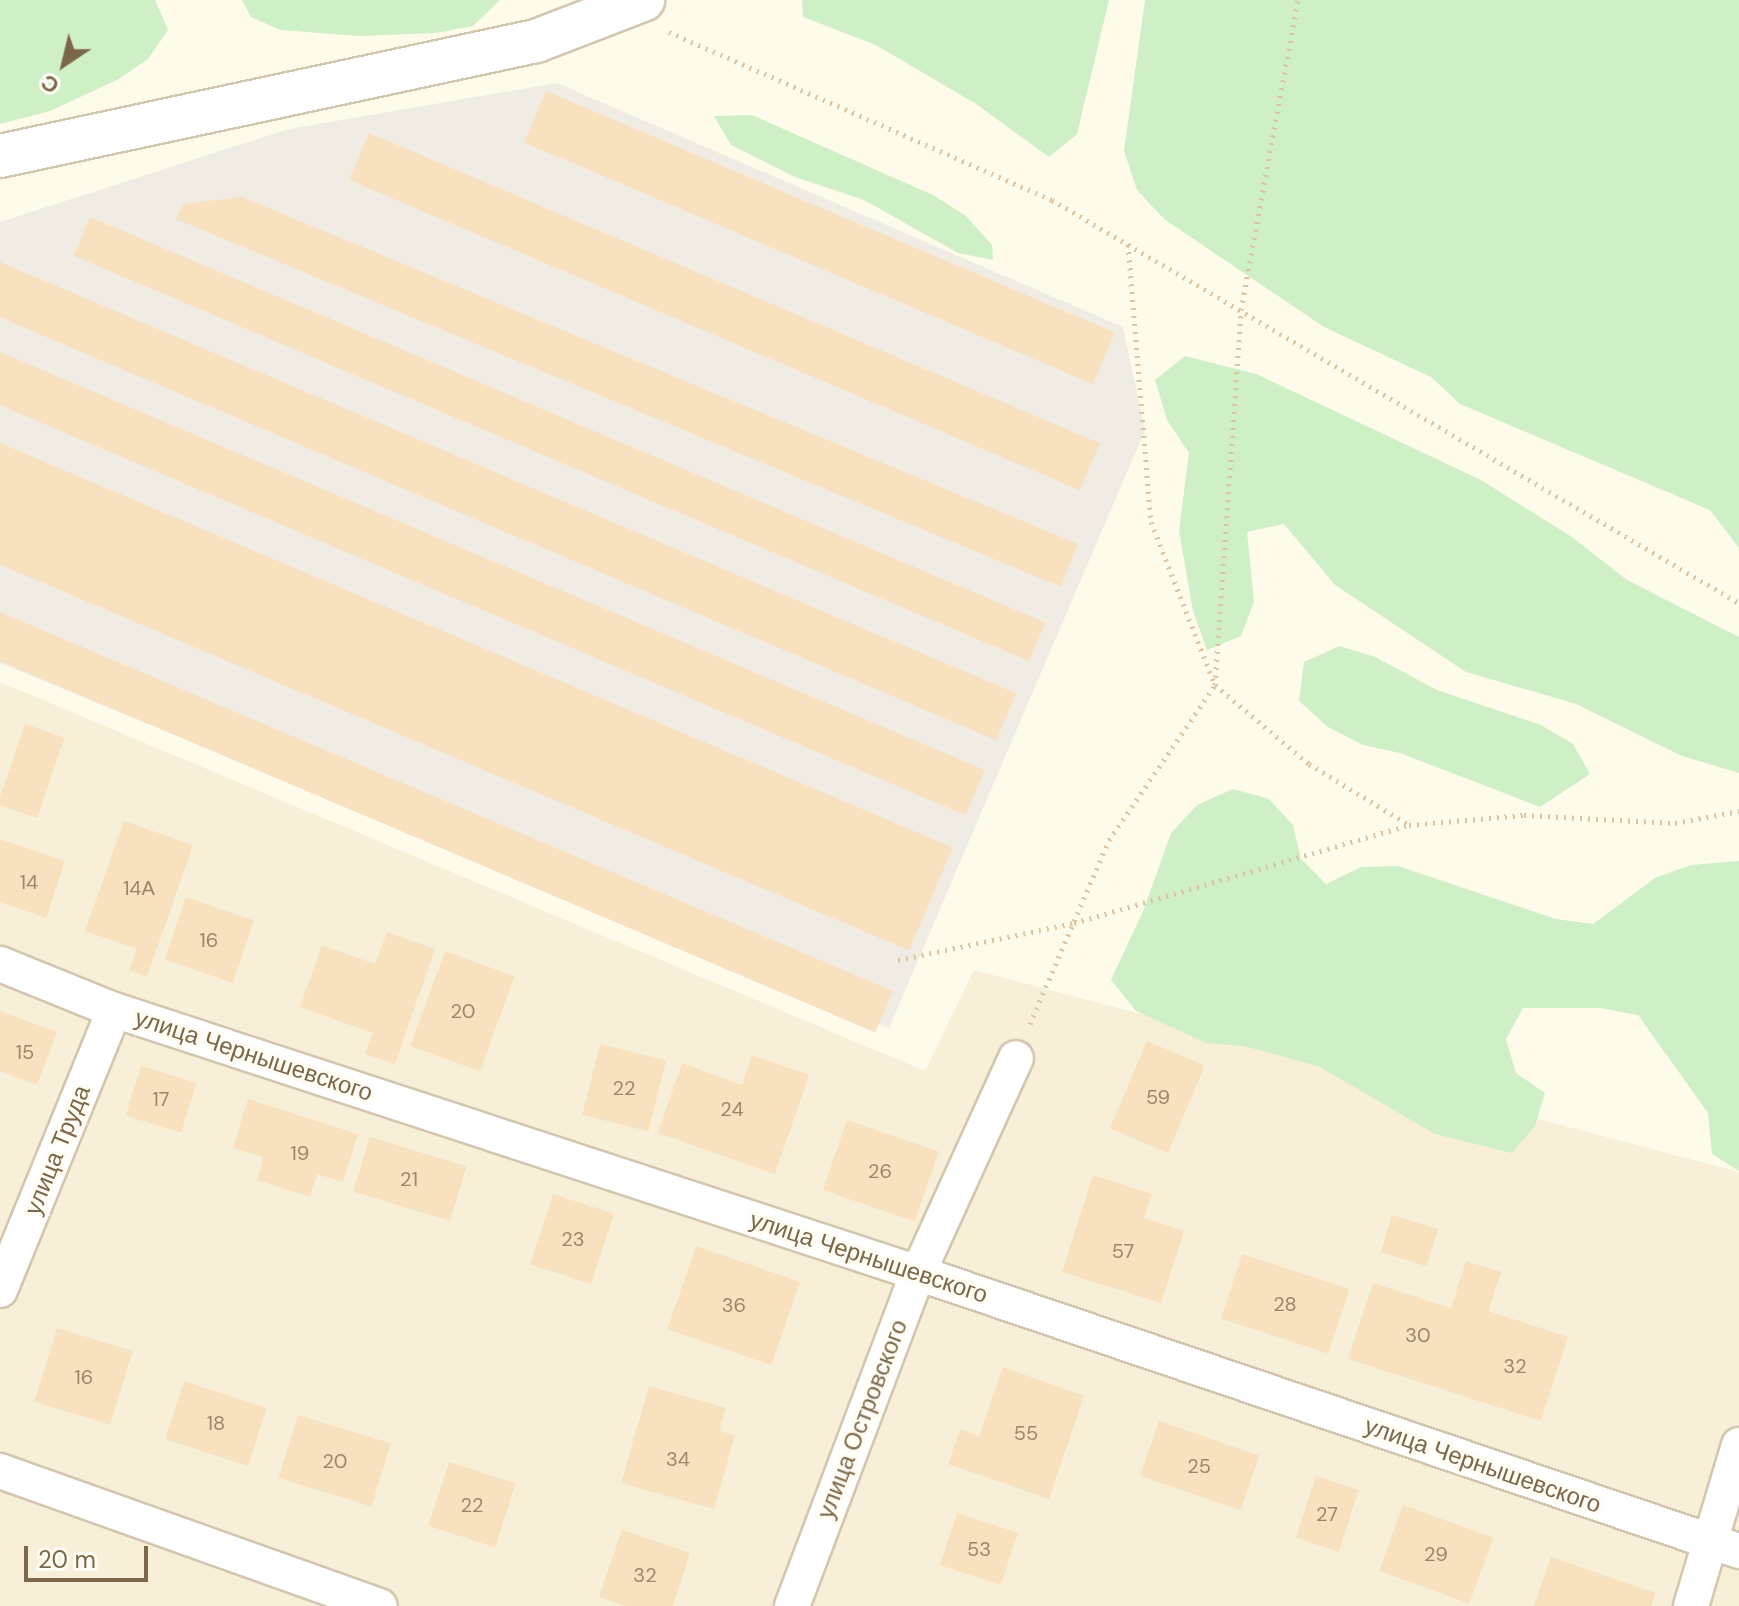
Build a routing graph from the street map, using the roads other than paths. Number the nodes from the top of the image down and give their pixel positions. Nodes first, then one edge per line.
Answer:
1 (632, 6) edge
2 (0, 156) edge
3 (0, 964) edge
4 (114, 1010) junction
5 (1016, 1058) road end
6 (918, 1273) junction
7 (0, 1290) edge
8 (1739, 1445) edge
9 (0, 1471) edge
10 (1725, 1546) edge
11 (378, 1606) edge
12 (792, 1606) edge
13 (1691, 1606) edge

1 - 2 street
3 - 4 street, улица Чернышевского
4 - 6 street, улица Чернышевского
4 - 7 street, улица Труда
5 - 6 street, улица Островского
6 - 10 street, улица Чернышевского
6 - 12 street, улица Островского
8 - 10 street
9 - 11 street
10 - 13 street

